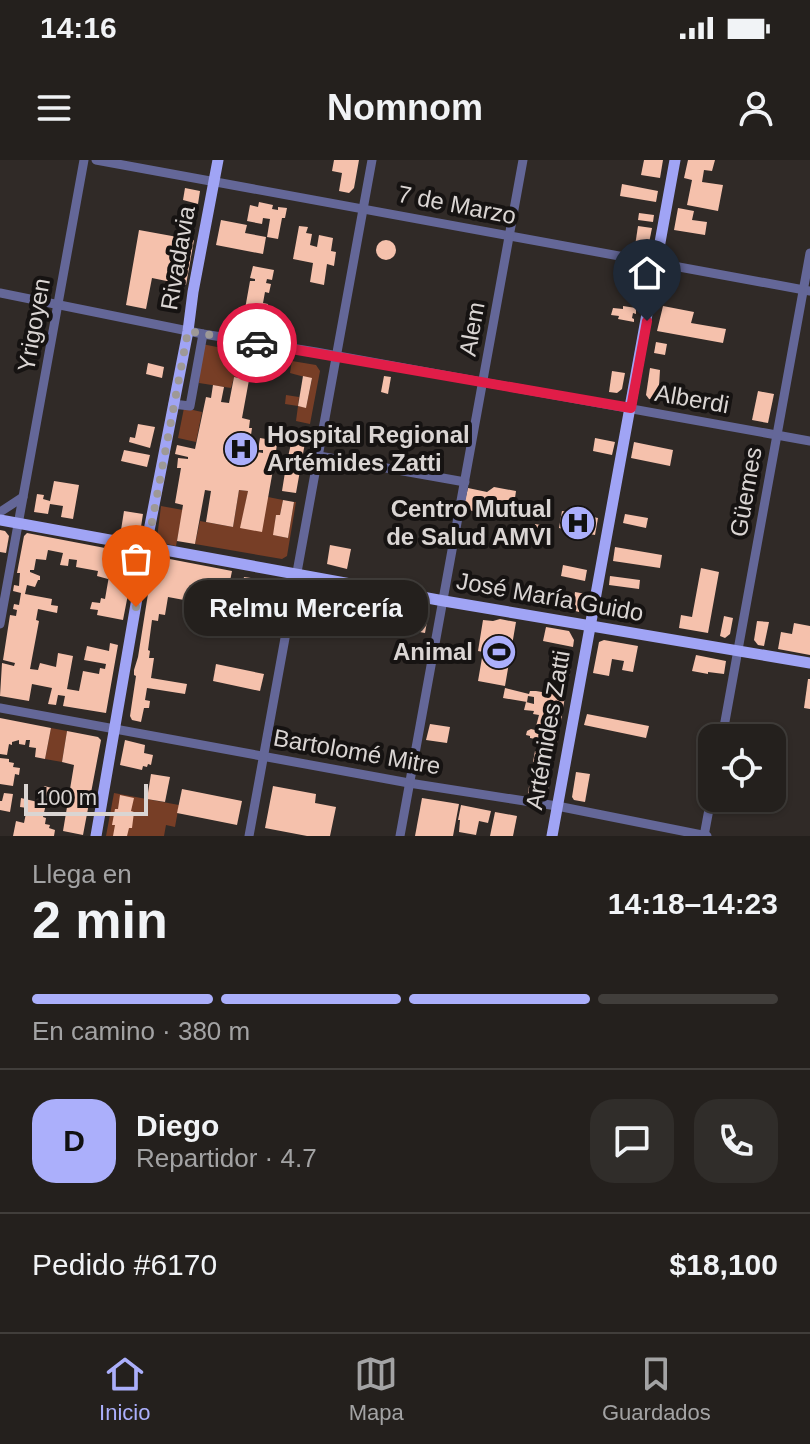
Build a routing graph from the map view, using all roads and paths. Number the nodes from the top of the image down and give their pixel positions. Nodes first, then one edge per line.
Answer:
1 (84, 160) edge
2 (96, 160) edge
3 (218, 160) edge
4 (372, 160) edge
5 (523, 160) edge
6 (675, 160) edge
7 (214, 181) junction
8 (363, 208) junction
9 (509, 235) junction
10 (810, 253) edge
11 (657, 263) junction
12 (807, 290) edge
13 (0, 293) edge
14 (58, 304) junction
15 (188, 331) junction
16 (203, 334) junction
17 (336, 356) junction
18 (483, 381) junction
19 (173, 404) junction
20 (631, 408) junction
21 (777, 435) junction
22 (810, 441) edge
23 (319, 456) junction
24 (465, 482) junction
25 (23, 497) junction
26 (0, 512) edge
27 (0, 520) edge
28 (19, 524) junction
29 (146, 546) junction
30 (297, 574) junction
31 (444, 601) junction
32 (0, 624) edge
33 (590, 626) junction
34 (738, 651) junction
35 (810, 663) edge
36 (0, 708) edge
37 (725, 724) edge
38 (115, 729) junction
39 (264, 756) junction
40 (409, 783) junction
41 (557, 806) junction
42 (709, 812) edge
43 (96, 836) edge
44 (249, 836) edge
45 (400, 836) edge
46 (552, 836) edge
47 (705, 836) edge

1 - 14 street, Yrigoyen
2 - 7 street, 7 de Marzo
3 - 7 main road, Rivadavia
4 - 8 street
5 - 9 street, Alem
6 - 11 main road, Artémides Zatti
7 - 8 street, 7 de Marzo
7 - 15 main road, Rivadavia
8 - 9 street, 7 de Marzo
8 - 17 street
9 - 11 street, 7 de Marzo
9 - 18 street, Alem
10 - 12 street, Güemes
11 - 12 street, 7 de Marzo
11 - 20 main road, Artémides Zatti
12 - 21 street, Güemes
13 - 14 street, Alberdi
14 - 15 street, Alberdi
14 - 25 street, Yrigoyen
15 - 16 street, Alberdi
15 - 19 main road, Rivadavia
16 - 17 street, Alberdi
16 - 19 street
17 - 18 street, Alberdi
17 - 23 street
18 - 20 street, Alberdi
18 - 24 street, Alem
19 - 29 main road, Rivadavia
20 - 21 street, Alberdi
20 - 33 main road, Artémides Zatti
21 - 22 street, Alberdi
21 - 34 street, Güemes
23 - 24 street
23 - 30 street
24 - 31 street, Alem
25 - 26 street
25 - 28 street, Yrigoyen
27 - 28 main road, José María Guido
28 - 29 main road, José María Guido
28 - 32 street, Yrigoyen
29 - 30 main road, José María Guido
29 - 38 main road, Rivadavia
30 - 31 main road, José María Guido
30 - 39 street
31 - 33 main road, José María Guido
31 - 40 street, Alem
33 - 34 main road, José María Guido
33 - 41 main road, Artémides Zatti
34 - 35 main road, José María Guido
34 - 37 street, Güemes
36 - 38 street, Bartolomé Mitre
38 - 39 street, Bartolomé Mitre
38 - 43 main road, Rivadavia
39 - 40 street, Bartolomé Mitre
39 - 44 street
40 - 41 street, Bartolomé Mitre
40 - 45 street, Alem
41 - 46 main road, Artémides Zatti
41 - 47 street, Bartolomé Mitre
42 - 47 street

